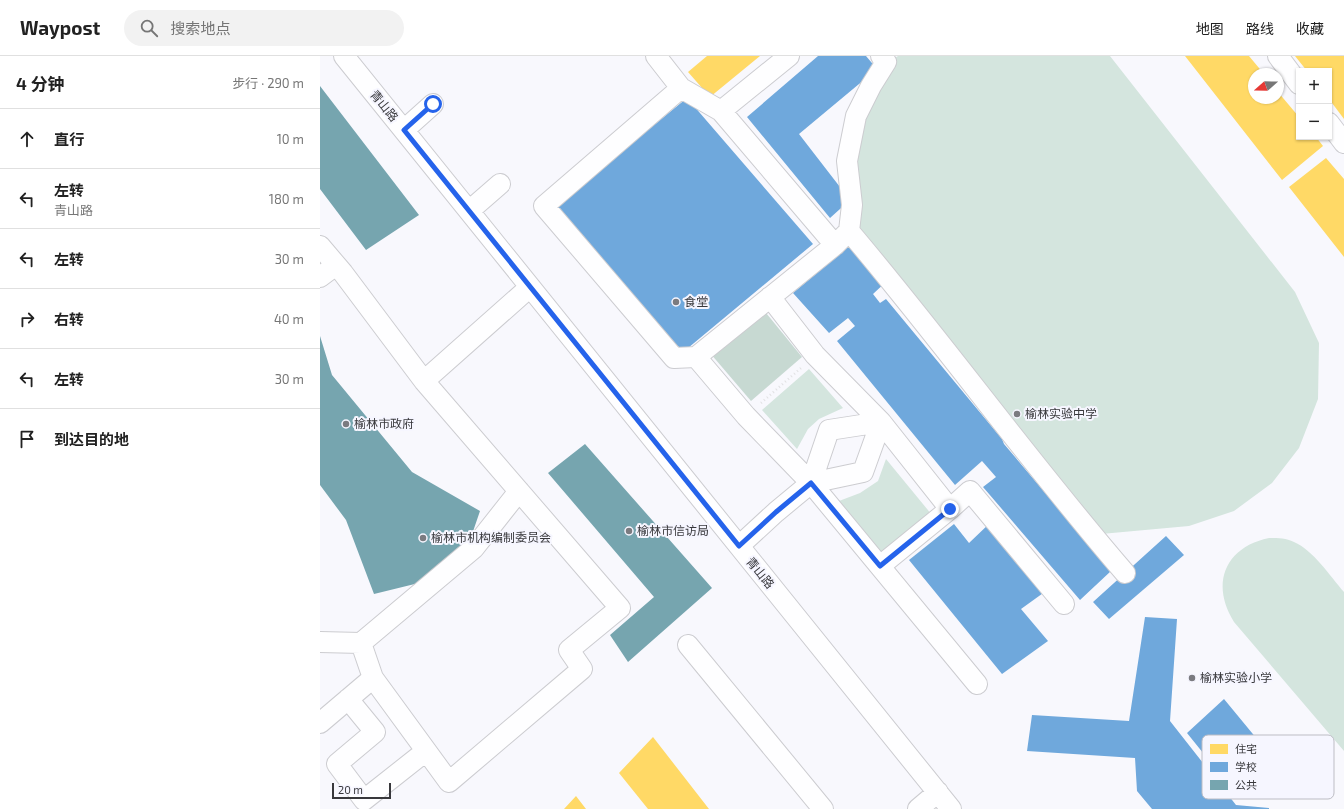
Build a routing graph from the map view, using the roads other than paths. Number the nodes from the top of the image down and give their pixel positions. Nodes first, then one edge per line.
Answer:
1 (344, 56) edge
2 (656, 56) edge
3 (789, 56) edge
4 (881, 56) edge
5 (1278, 56) edge
6 (1296, 80) edge
7 (681, 88) junction
8 (433, 104) dead end
9 (721, 111) junction
10 (1332, 127) edge
11 (404, 130) junction
12 (1344, 143) edge
13 (500, 184) dead end
14 (469, 211) junction
15 (850, 231) junction
16 (835, 245) junction
17 (320, 246) edge
18 (336, 265) junction
19 (320, 277) edge
20 (530, 287) junction
21 (770, 298) junction
22 (696, 357) junction
23 (424, 381) junction
24 (881, 422) junction
25 (811, 483) junction
26 (519, 491) junction
27 (950, 509) junction
28 (739, 546) junction
29 (880, 566) junction
30 (1125, 573) dead end
31 (1064, 604) dead end
32 (320, 642) edge
33 (361, 643) junction
34 (688, 645) dead end
35 (373, 678) junction
36 (977, 684) dead end
37 (348, 699) junction
38 (320, 723) edge
39 (426, 751) junction
40 (938, 792) junction
41 (818, 807) edge
42 (918, 809) edge
43 (951, 809) edge

1 - 11 street, 青山路
2 - 7 street
3 - 9 street
4 - 15 street
5 - 6 street
7 - 9 street
7 - 22 street
8 - 11 street
9 - 16 street
10 - 12 street
11 - 14 street, 青山路
13 - 14 street
14 - 20 street, 青山路
15 - 16 street
15 - 30 street
16 - 21 street
17 - 18 street
18 - 19 street
18 - 23 street
20 - 23 street
20 - 28 street, 青山路
21 - 22 street
21 - 24 street
22 - 25 street
23 - 26 street
24 - 25 street
24 - 25 street
24 - 27 street
25 - 28 street
25 - 29 street
26 - 33 street
26 - 39 street
27 - 29 street
27 - 31 street
28 - 40 street, 青山路
29 - 36 street
32 - 33 street
33 - 35 street
34 - 41 street
35 - 37 street
35 - 39 street
37 - 38 street
37 - 39 street
40 - 42 street
40 - 43 street, 青山路

